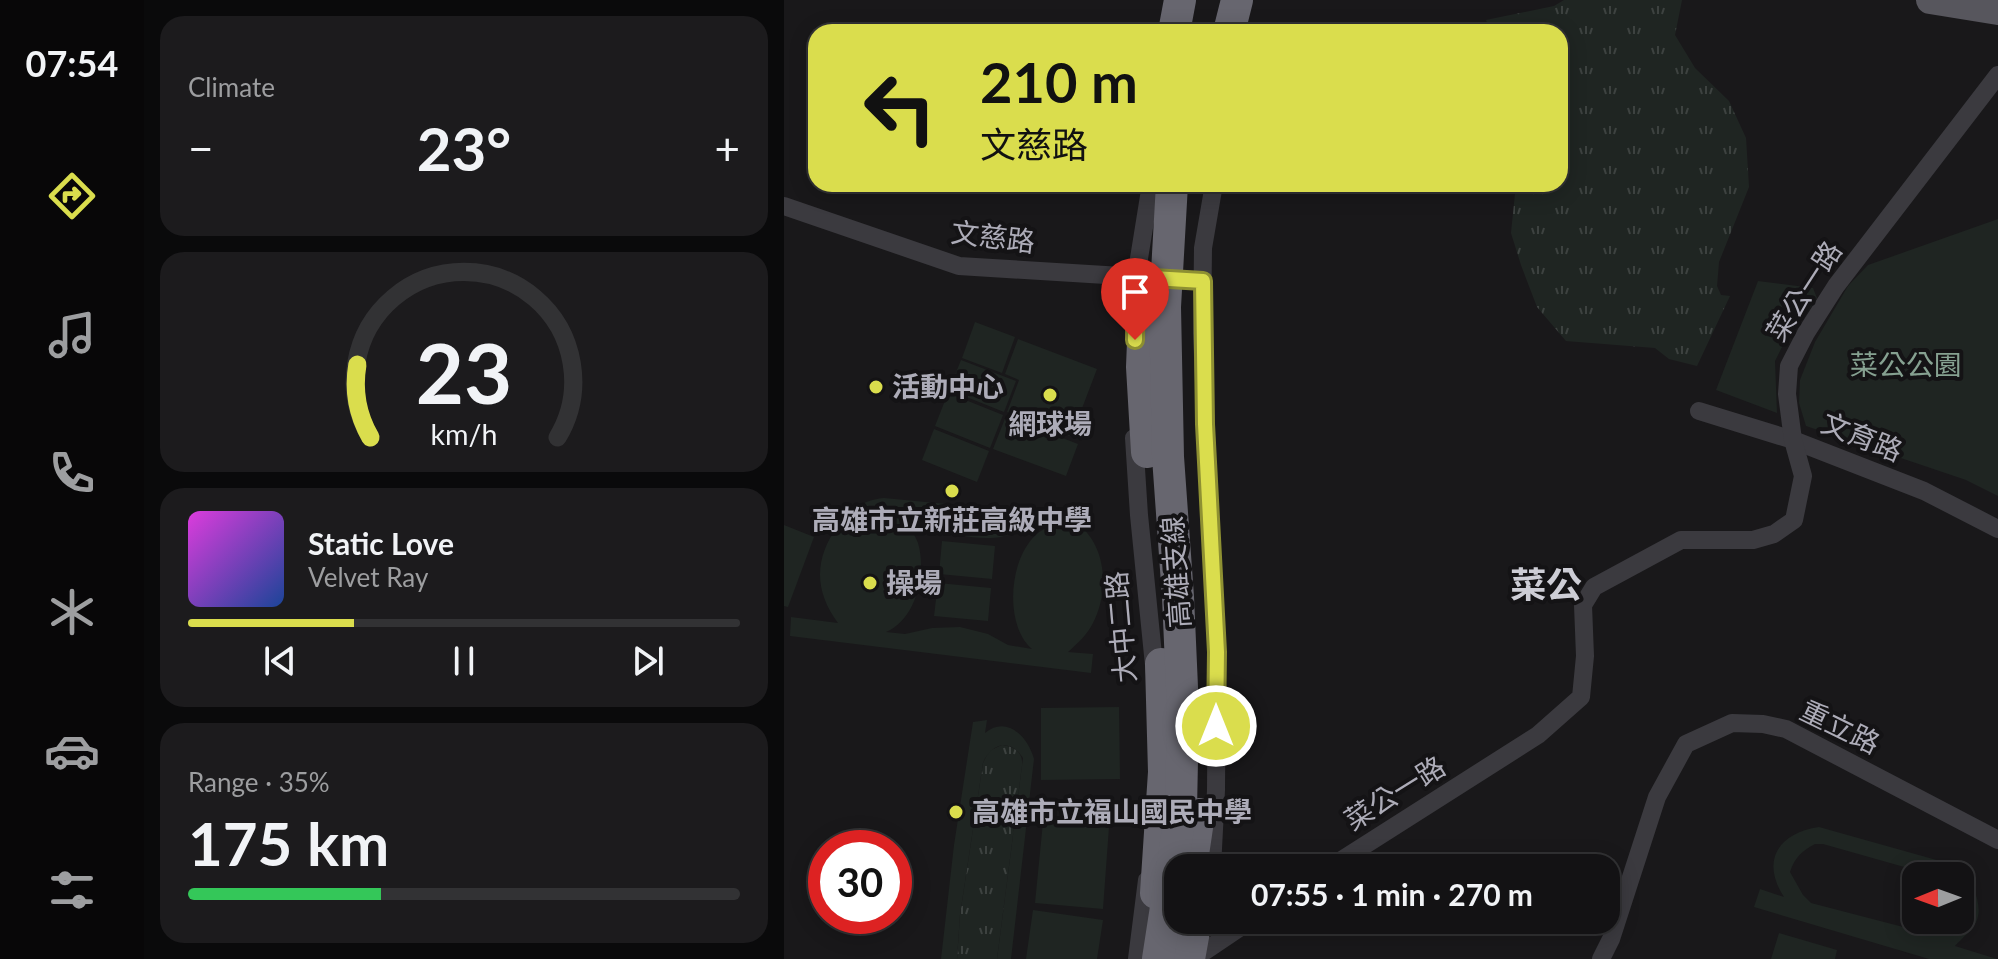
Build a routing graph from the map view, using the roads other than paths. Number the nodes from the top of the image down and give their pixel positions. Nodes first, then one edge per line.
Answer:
1 (1178, 0) edge
2 (1200, 0) edge
3 (1219, 0) edge
4 (1237, 0) edge
5 (1249, 0) edge
6 (1930, 0) edge
7 (1998, 11) edge
8 (1174, 24) edge
9 (1196, 24) edge
10 (1214, 24) edge
11 (1231, 24) edge
12 (1243, 24) edge
13 (1998, 75) edge
14 (1155, 192) edge
15 (1155, 192) edge
16 (1156, 192) edge
17 (1192, 192) edge
18 (1213, 192) edge
19 (784, 206) edge
20 (1145, 278) junction
21 (1203, 281) junction
22 (1699, 411) dead end
23 (1793, 440) junction
24 (1998, 529) edge
25 (1199, 814) junction
26 (1998, 840) edge
27 (1193, 854) edge
28 (1198, 854) edge
29 (1213, 854) edge
30 (1351, 854) edge
31 (1188, 934) edge
32 (1195, 934) edge
33 (1203, 934) edge
34 (1229, 934) edge
35 (1194, 957) edge
36 (1137, 959) edge
37 (1154, 959) edge
38 (1601, 959) edge

1 - 8 highway
2 - 9 highway
3 - 10 highway
4 - 11 highway
5 - 12 street
6 - 7 main road
13 - 23 street, 菜公一路
14 - 20 street, 大中二路
15 - 37 highway, bridge
16 - 37 highway, 高雄支線, bridge
17 - 25 highway, 高雄支線
18 - 21 street
19 - 20 street, 文慈路
20 - 21 street, 文慈路
20 - 36 street, 大中二路
20 - 37 street, 大中二路
21 - 29 street
22 - 23 street, 文育路
23 - 24 street, 文育路
23 - 30 street, 菜公一路
25 - 27 highway, 高雄支線
25 - 28 highway
26 - 38 street, 重立路
31 - 35 highway
32 - 35 highway
33 - 35 street
34 - 35 street

